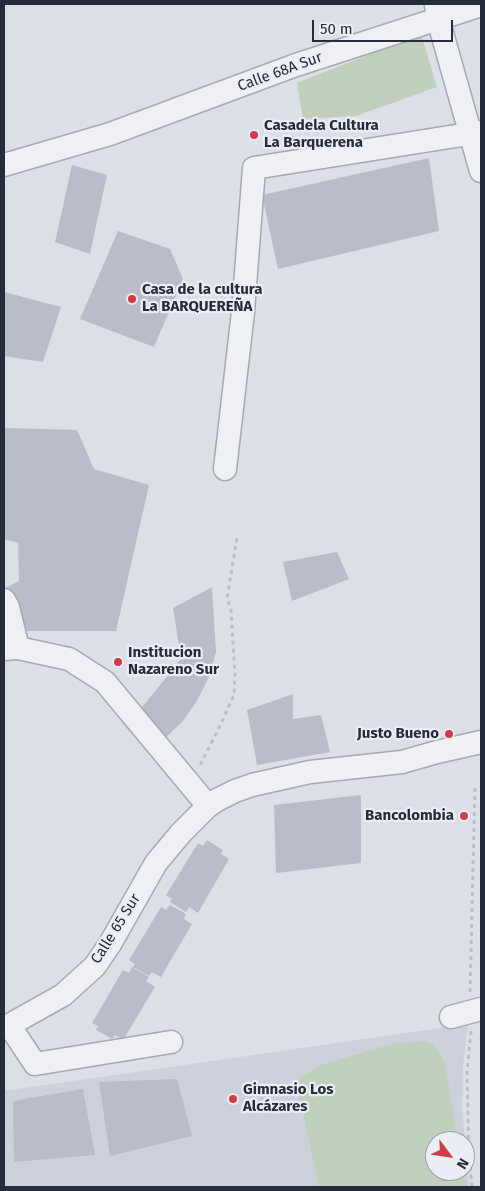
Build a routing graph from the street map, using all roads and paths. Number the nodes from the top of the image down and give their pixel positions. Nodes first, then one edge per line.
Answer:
1 (481, 5) edge
2 (437, 11) edge
3 (476, 133) edge
4 (4, 165) edge
5 (481, 171) edge
6 (225, 469) dead end
7 (237, 538) dead end
8 (4, 600) edge
9 (11, 648) edge
10 (481, 742) edge
11 (203, 772) dead end
12 (475, 788) dead end
13 (208, 806) junction
14 (467, 1013) edge
15 (6, 1026) edge
16 (171, 1042) dead end
17 (472, 1187) edge

1 - 2 street, Calle 68A Sur
2 - 3 street
2 - 4 street, Calle 68A Sur
3 - 5 street
3 - 6 street
7 - 11 path
8 - 9 street
9 - 13 street
10 - 13 street, Calle 65 Sur
12 - 14 path
13 - 15 street, Calle 65 Sur
14 - 17 path
15 - 16 street

